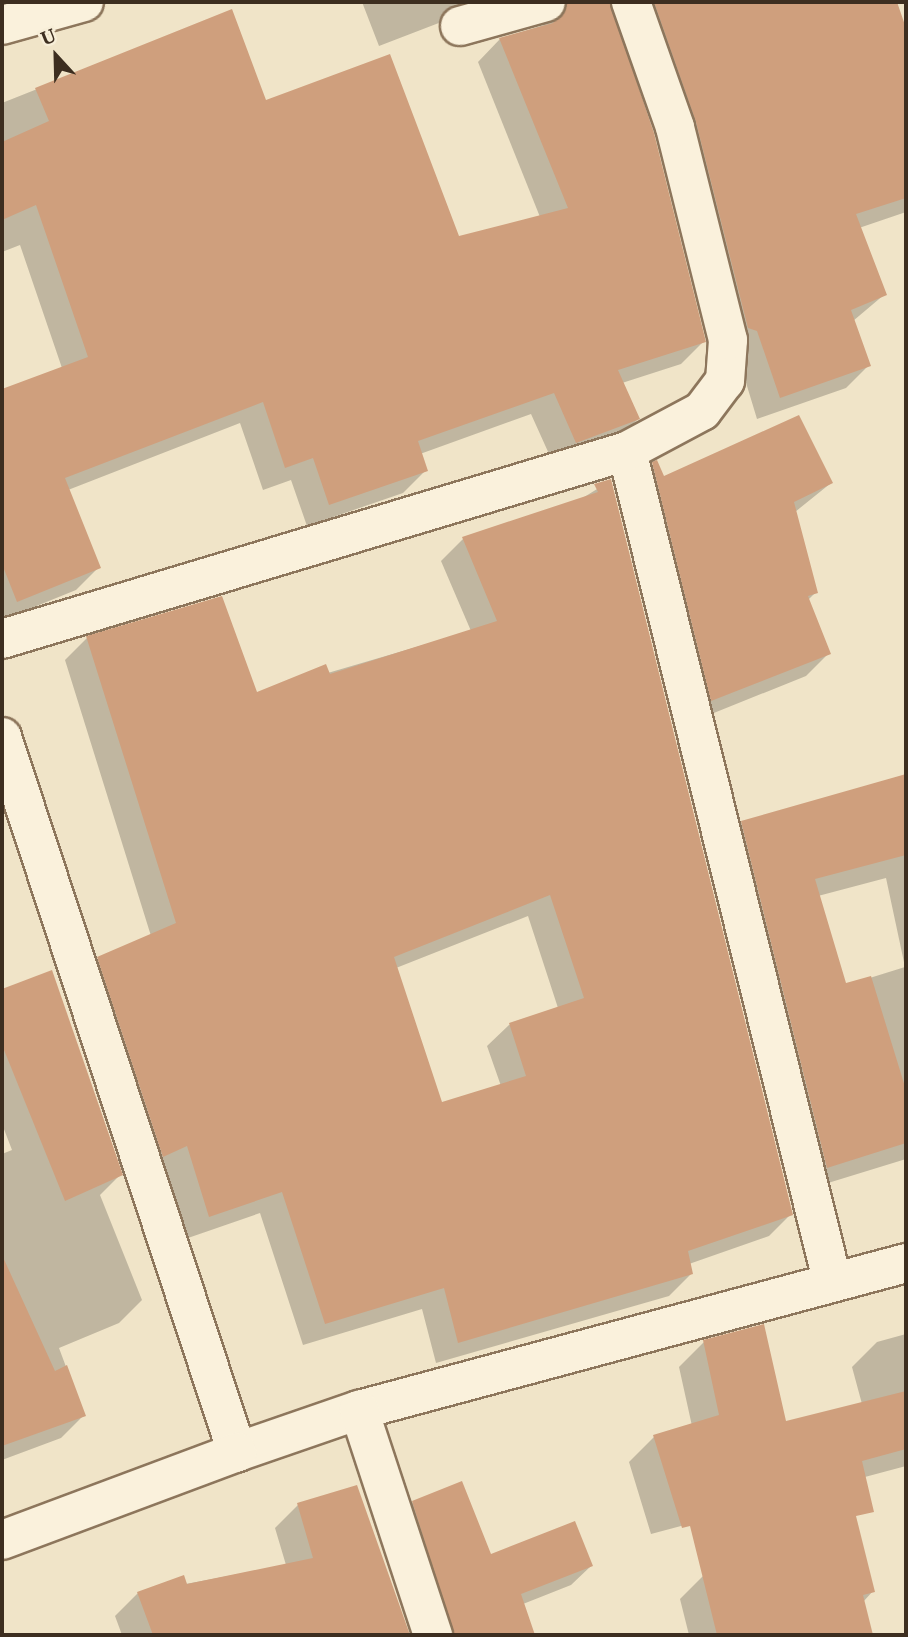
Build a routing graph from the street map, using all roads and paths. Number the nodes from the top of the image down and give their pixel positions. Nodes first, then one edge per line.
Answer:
1 (84, 2) edge
2 (546, 2) edge
3 (631, 2) edge
4 (2, 26) edge
5 (460, 26) dead end
6 (627, 451) junction
7 (2, 639) edge
8 (2, 737) edge
9 (906, 1263) edge
10 (832, 1280) junction
11 (359, 1410) junction
12 (237, 1452) junction
13 (2, 1540) edge
14 (433, 1635) edge

1 - 4 street
2 - 5 street
3 - 6 street
6 - 7 street
6 - 10 street
8 - 12 street
9 - 10 street
10 - 11 street
11 - 12 street
11 - 14 street
12 - 13 street

